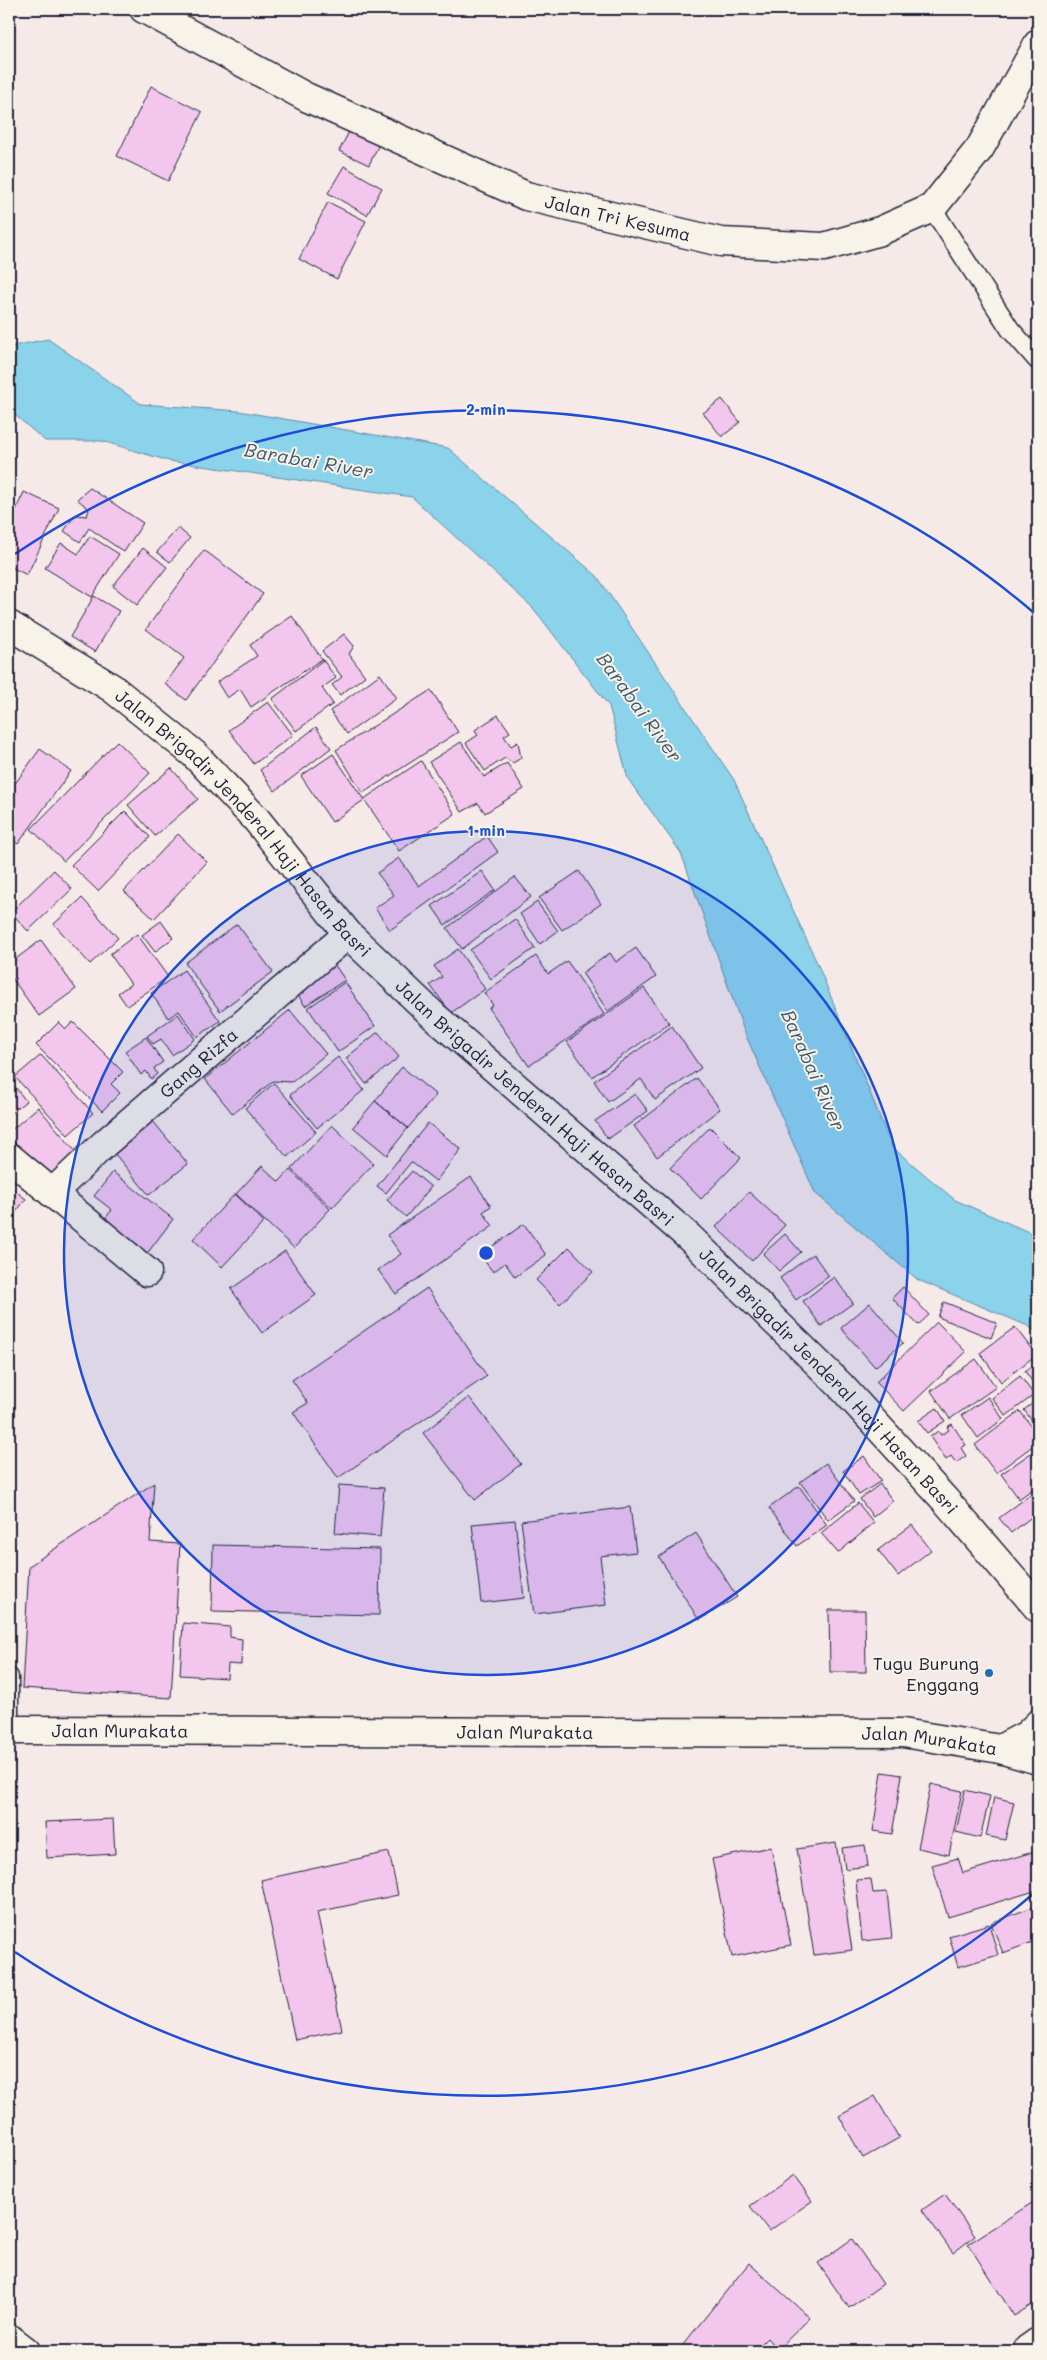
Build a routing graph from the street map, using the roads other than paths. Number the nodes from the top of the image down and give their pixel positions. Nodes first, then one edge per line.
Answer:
1 (144, 9) edge
2 (1038, 44) edge
3 (932, 208) junction
4 (1038, 361) edge
5 (9, 625) edge
6 (348, 934) junction
7 (9, 1158) edge
8 (52, 1193) junction
9 (147, 1272) dead end
10 (1038, 1608) edge
11 (9, 1677) edge
12 (1038, 1724) edge
13 (9, 1730) edge
14 (1000, 1749) junction
15 (1038, 1760) edge
16 (9, 2338) edge
17 (26, 2351) edge

1 - 3 main road, Jalan Tri Kesuma
2 - 3 main road, Jalan Tri Kesuma
3 - 4 lane
5 - 6 main road, Jalan Brigadir Jenderal Haji Hasan Basri
6 - 8 main road, Gang Rizfa
6 - 10 main road, Jalan Brigadir Jenderal Haji Hasan Basri
7 - 8 main road
8 - 9 main road
11 - 13 lane
12 - 14 main road
13 - 14 main road, Jalan Murakata
14 - 15 main road, Jalan Murakata
16 - 17 main road

